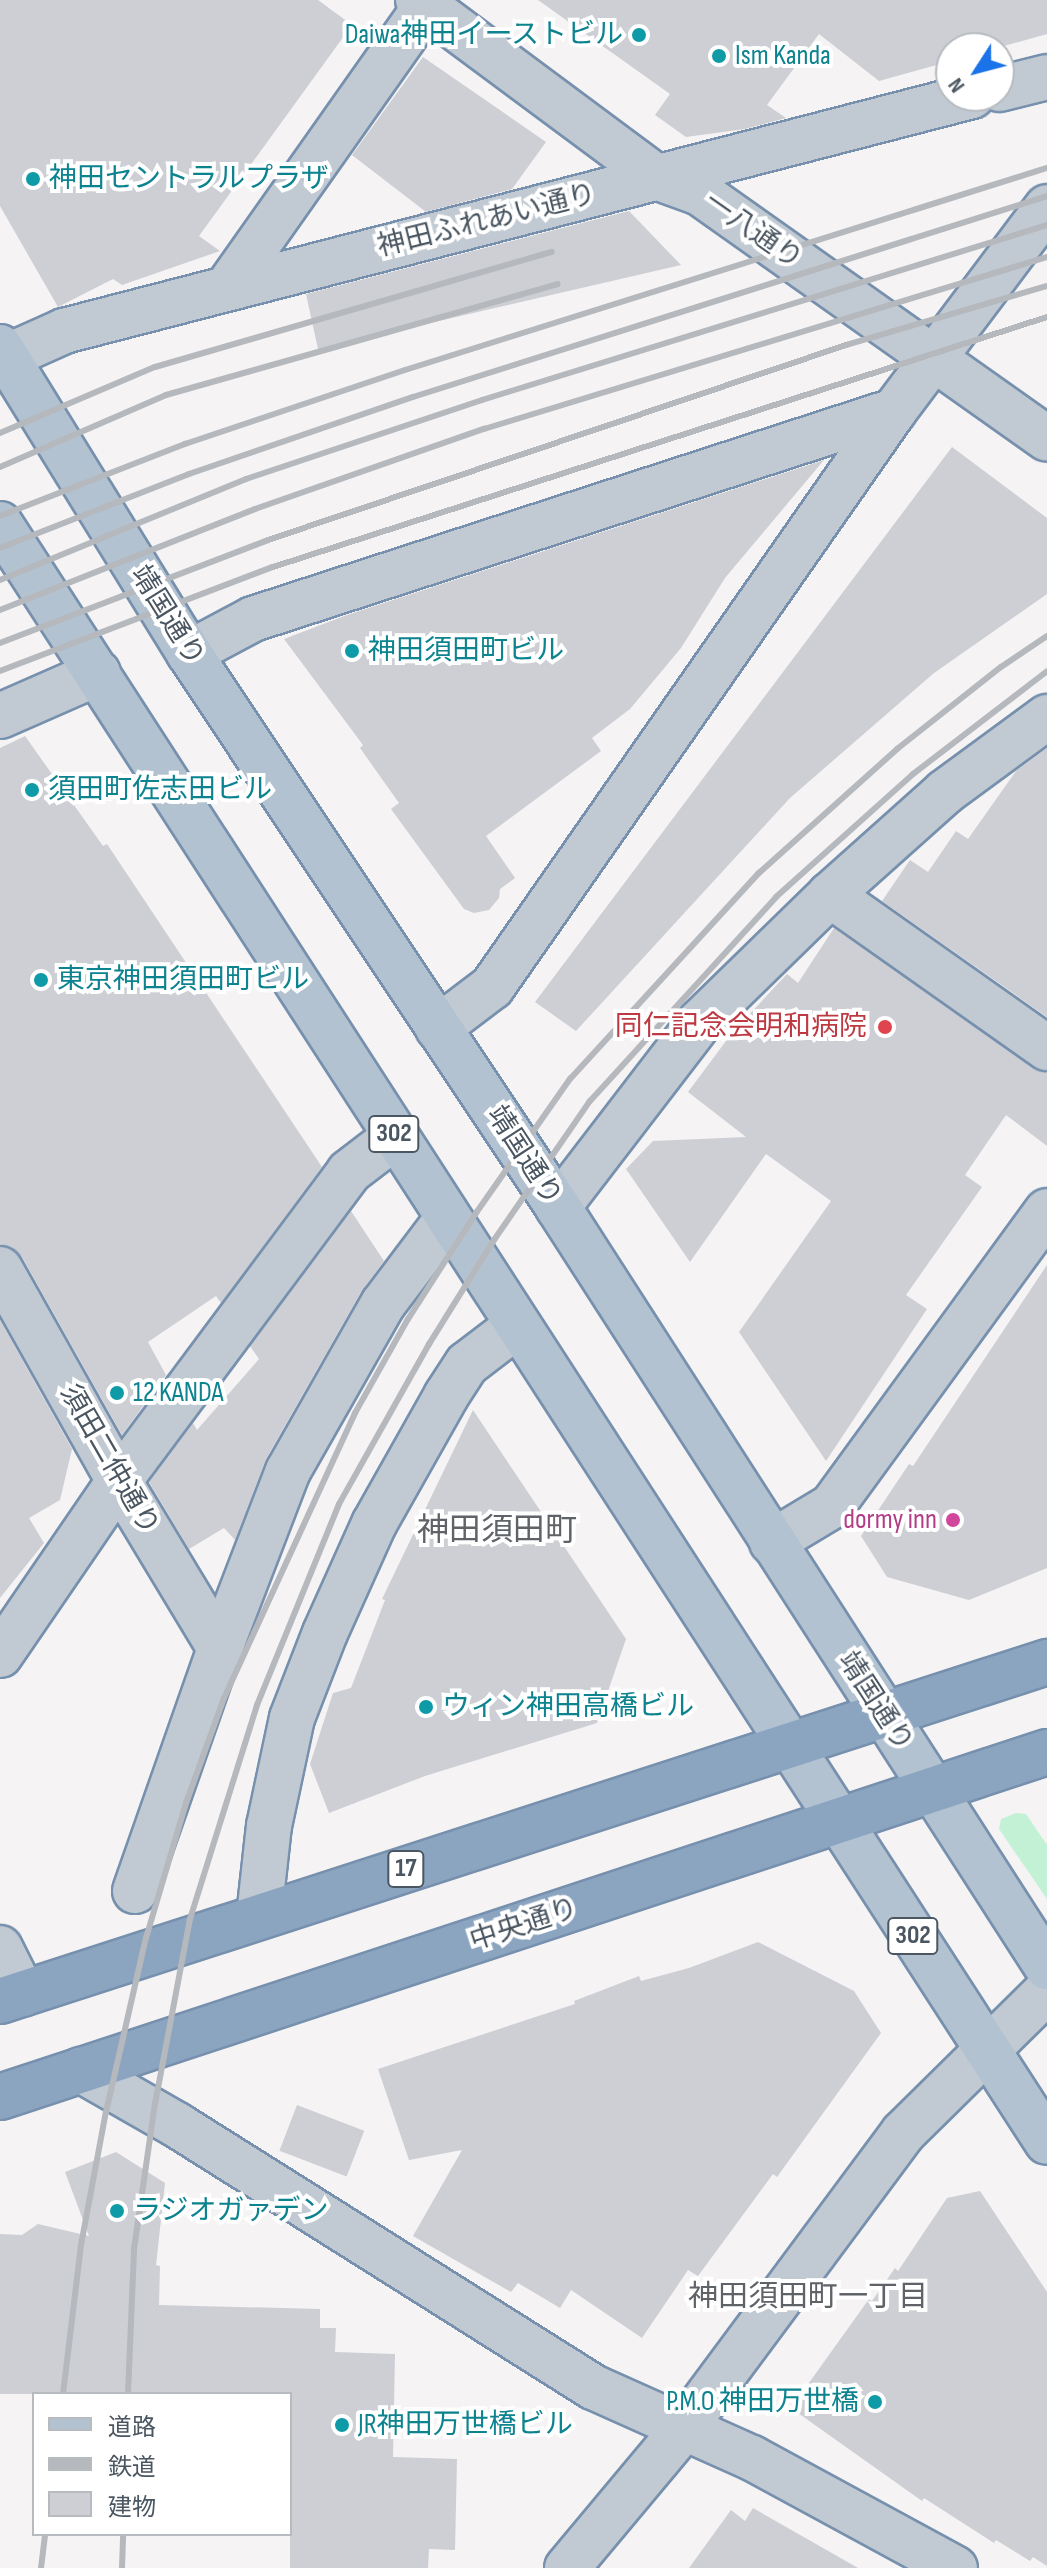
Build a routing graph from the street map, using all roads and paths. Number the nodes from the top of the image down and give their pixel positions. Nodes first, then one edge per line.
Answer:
1 (425, 2) edge
2 (1047, 77) edge
3 (1015, 85) edge
4 (935, 105) edge
5 (656, 177) junction
6 (1047, 207) edge
7 (227, 288) junction
8 (3, 352) edge
9 (934, 360) junction
10 (894, 411) junction
11 (1047, 439) edge
12 (0, 524) edge
13 (189, 653) junction
14 (98, 673) junction
15 (0, 716) edge
16 (1047, 717) edge
17 (830, 895) junction
18 (438, 1028) junction
19 (1047, 1048) edge
20 (396, 1136) junction
21 (558, 1207) junction
22 (1047, 1211) edge
23 (448, 1218) junction
24 (0, 1269) edge
25 (518, 1325) junction
26 (119, 1481) junction
27 (772, 1542) junction
28 (221, 1650) junction
29 (0, 1655) edge
30 (1047, 1662) edge
31 (883, 1715) junction
32 (789, 1745) junction
33 (1047, 1752) edge
34 (933, 1790) junction
35 (838, 1822) junction
36 (135, 1891) dead end
37 (259, 1916) junction
38 (0, 1948) edge
39 (1047, 1967) edge
40 (1047, 1991) edge
41 (11, 1998) edge
42 (988, 2051) junction
43 (81, 2070) junction
44 (0, 2097) edge
45 (1047, 2142) edge
46 (684, 2428) junction
47 (567, 2568) edge
48 (955, 2568) edge

1 - 5 street, 一八通り
1 - 7 street
2 - 3 street
4 - 5 street, 神田ふれあい通り
5 - 7 street, 神田ふれあい通り
5 - 9 street, 一八通り
6 - 9 street
7 - 8 street, 神田ふれあい通り
8 - 13 main road, 靖国通り
9 - 10 street
9 - 11 street, 一八通り
10 - 13 street
10 - 18 street
12 - 14 main road, 302
13 - 18 main road, 靖国通り
14 - 15 street
14 - 20 main road, 302
16 - 17 street
17 - 19 street
17 - 21 street
18 - 21 main road, 靖国通り
20 - 23 main road, 302
20 - 26 street
21 - 27 main road, 靖国通り
22 - 27 street
23 - 25 main road, 302
23 - 28 street
24 - 26 street, 須田二仲通り
25 - 32 main road, 302
25 - 37 street
26 - 28 street, 須田二仲通り
26 - 29 street
27 - 31 main road, 靖国通り
28 - 36 street
30 - 31 highway, 17
31 - 32 highway, 17
31 - 34 main road, 靖国通り
32 - 35 main road, 302
32 - 37 highway, 17
33 - 34 highway, 中央通り
34 - 35 highway, 中央通り
34 - 39 main road, 靖国通り
35 - 42 main road, 302
35 - 43 highway, 中央通り
37 - 41 highway, 17
38 - 41 street
40 - 42 street
42 - 45 main road, 302
42 - 46 street
43 - 44 highway, 中央通り
43 - 46 street
46 - 47 street
46 - 48 street

